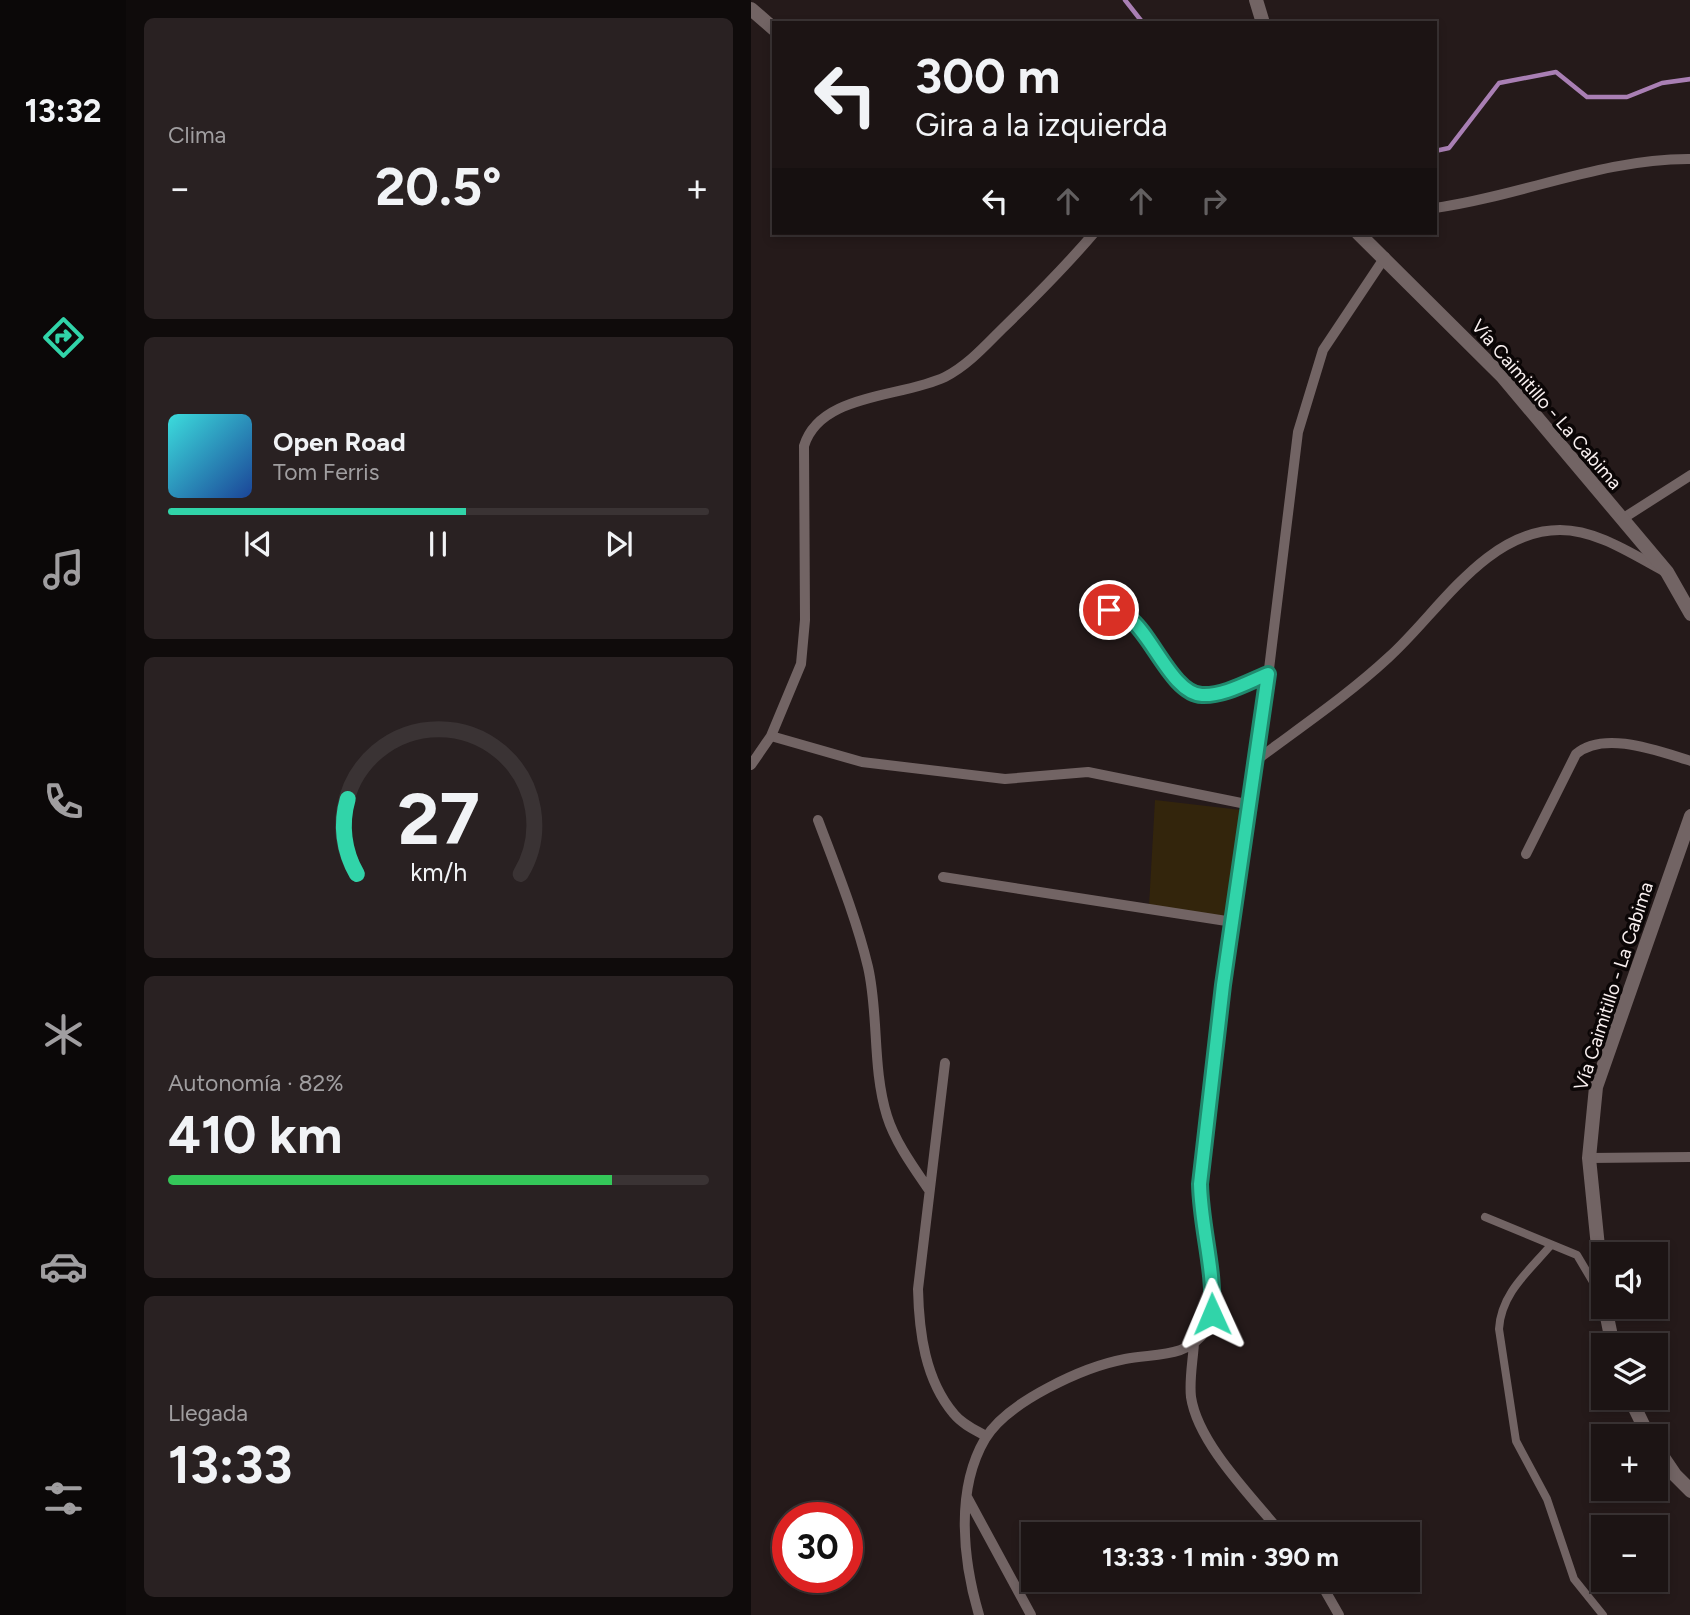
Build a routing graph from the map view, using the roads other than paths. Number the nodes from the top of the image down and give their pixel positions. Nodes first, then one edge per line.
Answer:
1 (1256, 0) edge
2 (751, 9) edge
3 (1262, 21) edge
4 (772, 27) edge
5 (1690, 159) edge
6 (1437, 208) edge
7 (1092, 235) edge
8 (1360, 235) edge
9 (1385, 257) junction
10 (1690, 475) edge
11 (1622, 519) junction
12 (1667, 572) junction
13 (1088, 603) dead end
14 (1690, 614) edge
15 (1268, 674) junction
16 (771, 736) junction
17 (757, 747) edge
18 (1258, 759) junction
19 (1690, 761) edge
20 (751, 765) edge
21 (1251, 804) junction
22 (1690, 816) edge
23 (817, 820) dead end
24 (1526, 854) dead end
25 (943, 877) dead end
26 (1233, 922) junction
27 (945, 1063) dead end
28 (1690, 1157) edge
29 (1589, 1158) junction
30 (929, 1191) junction
31 (1485, 1217) dead end
32 (1598, 1242) edge
33 (1551, 1245) junction
34 (1591, 1279) edge
35 (1194, 1343) junction
36 (986, 1436) junction
37 (1668, 1465) edge
38 (1690, 1491) edge
39 (967, 1496) junction
40 (1273, 1522) edge
41 (1326, 1592) edge
42 (979, 1615) edge
43 (1031, 1615) edge
44 (1339, 1615) edge
45 (1603, 1615) edge

1 - 3 street
2 - 4 street
5 - 6 street
7 - 16 street
8 - 9 street, Vía Caimitillo - La Cabima
9 - 11 street, Vía Caimitillo - La Cabima
9 - 15 street
10 - 11 street
11 - 12 street, Vía Caimitillo - La Cabima
12 - 14 street, Vía Caimitillo - La Cabima
12 - 18 street
13 - 15 street
15 - 18 street
16 - 17 street
16 - 21 street
17 - 20 street
18 - 21 street
19 - 24 street
21 - 26 street
22 - 29 street, Vía Caimitillo - La Cabima
23 - 30 street
25 - 26 street
26 - 35 street
27 - 30 street
28 - 29 street
29 - 32 street, Vía Caimitillo - La Cabima
30 - 36 street
31 - 33 street
33 - 34 street
33 - 45 street
35 - 36 street
35 - 40 street
36 - 39 street
37 - 38 street
39 - 42 street
39 - 43 street
41 - 44 street

